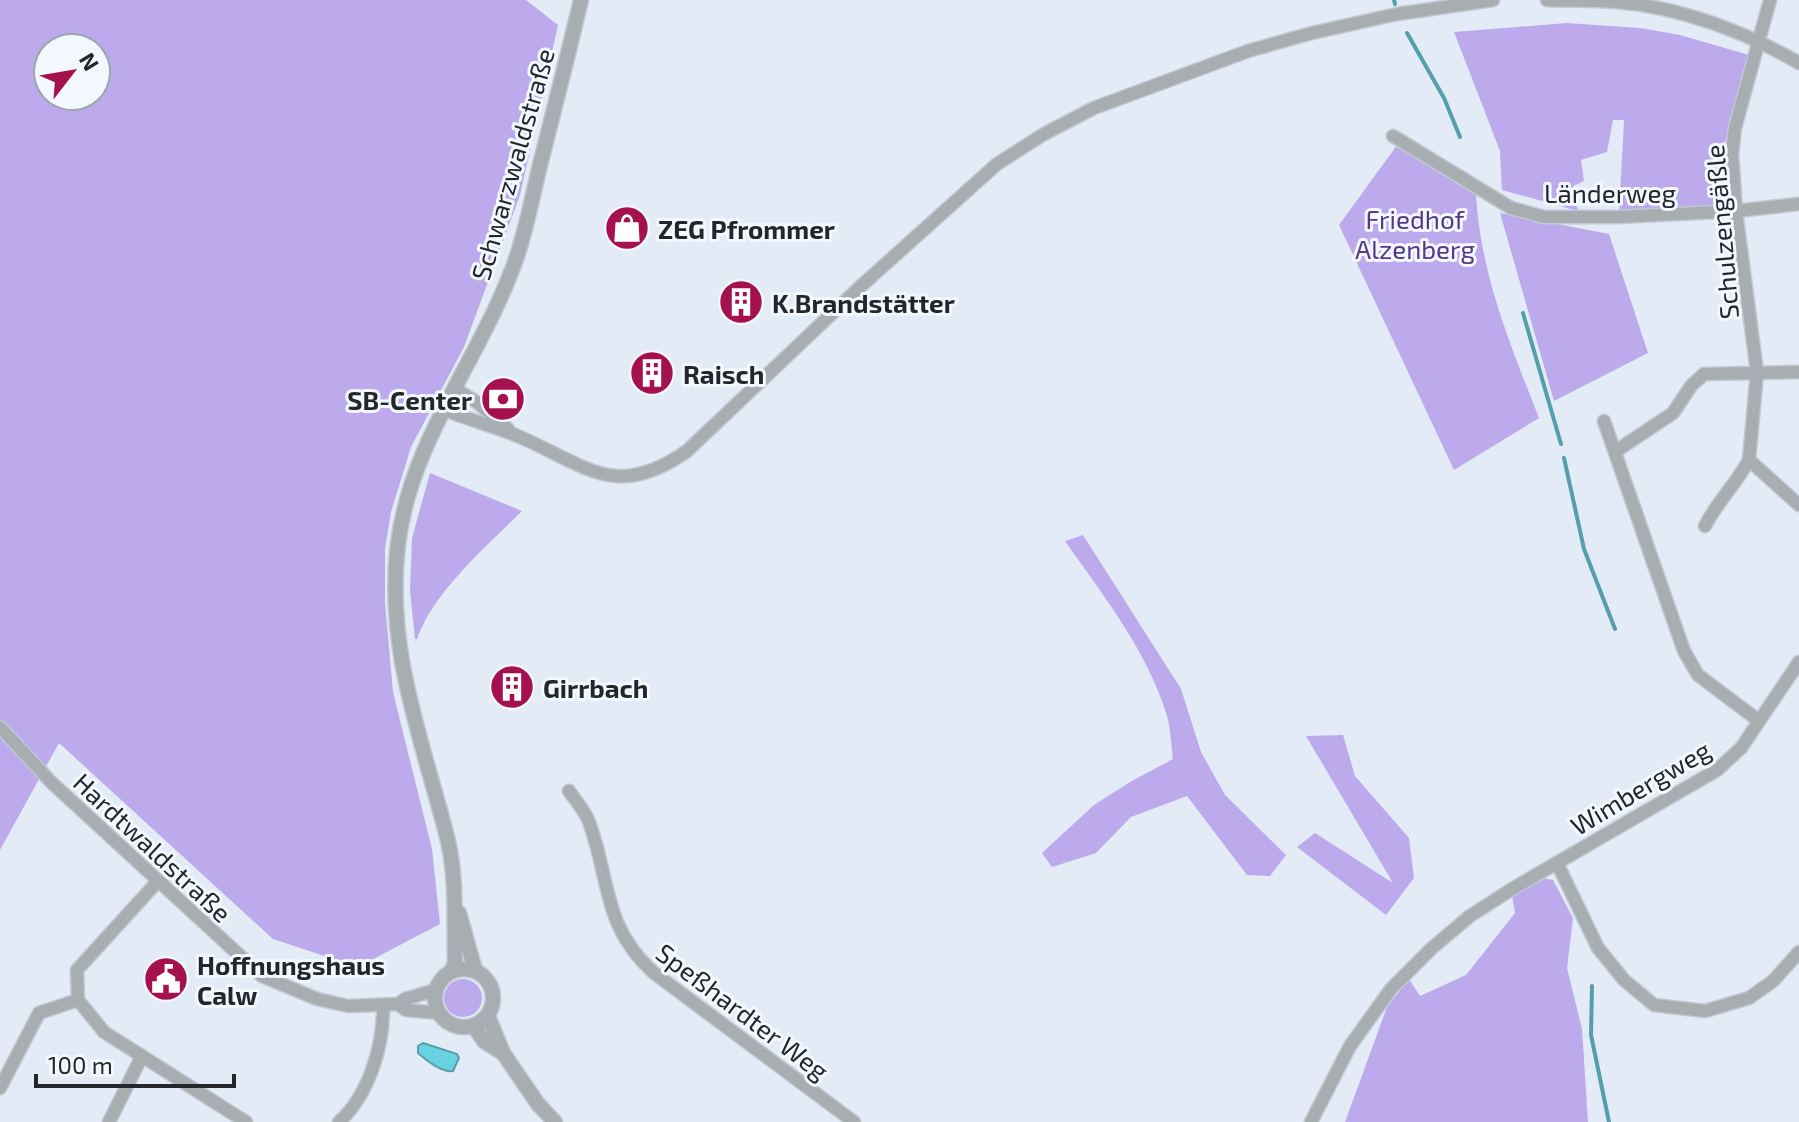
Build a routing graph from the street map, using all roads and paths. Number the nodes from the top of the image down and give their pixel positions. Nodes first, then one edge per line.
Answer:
1 (581, 0) edge
2 (1493, 0) edge
3 (1547, 0) edge
4 (1770, 0) edge
5 (1757, 42) junction
6 (1799, 63) edge
7 (1393, 136) dead end
8 (1799, 204) edge
9 (1736, 211) junction
10 (1757, 372) junction
11 (1799, 372) edge
12 (454, 388) junction
13 (443, 409) junction
14 (1604, 421) dead end
15 (513, 434) junction
16 (1616, 451) junction
17 (1749, 460) junction
18 (1799, 505) edge
19 (1705, 526) dead end
20 (1799, 662) edge
21 (1759, 721) junction
22 (0, 727) edge
23 (569, 791) dead end
24 (1557, 863) junction
25 (158, 881) junction
26 (456, 905) junction
27 (1799, 952) edge
28 (475, 970) junction
29 (452, 971) junction
30 (436, 990) junction
31 (78, 1000) junction
32 (398, 1004) junction
33 (383, 1005) junction
34 (440, 1013) junction
35 (488, 1016) junction
36 (474, 1026) junction
37 (503, 1053) junction
38 (142, 1056) junction
39 (0, 1088) edge
40 (109, 1122) edge
41 (246, 1122) edge
42 (339, 1122) edge
43 (555, 1122) edge
44 (854, 1122) edge
45 (1311, 1122) edge

1 - 12 street, Schwarzwaldstraße
2 - 15 street
3 - 5 street
4 - 5 street, Schulzengäßle
5 - 6 street
5 - 9 street, Schulzengäßle
7 - 9 street, Länderweg
8 - 9 street, Länderweg
9 - 10 street, Schulzengäßle
10 - 11 street
10 - 16 street
10 - 17 street, Schulzengäßle
12 - 13 street, Schwarzwaldstraße
12 - 15 street
13 - 15 street
13 - 26 street, Schwarzwaldstraße
14 - 16 street
16 - 21 street
17 - 18 street
17 - 19 street, Schulzengäßle
20 - 21 street, Wimbergweg
21 - 24 street, Wimbergweg
22 - 25 street, Hardtwaldstraße
23 - 44 street, Speßhardter Weg
24 - 27 street
24 - 45 street, Wimbergweg
25 - 31 street
25 - 33 street, Hardtwaldstraße
26 - 28 street
26 - 29 street
28 - 29 street
28 - 35 street
29 - 30 street
30 - 32 street, Hardtwaldstraße
30 - 34 street
31 - 38 street
31 - 39 street
32 - 33 street, Hardtwaldstraße
32 - 34 street, Hardtwaldstraße
33 - 42 street
34 - 36 street
35 - 36 street
35 - 37 street
36 - 37 street
37 - 43 street
38 - 40 street
38 - 41 street

